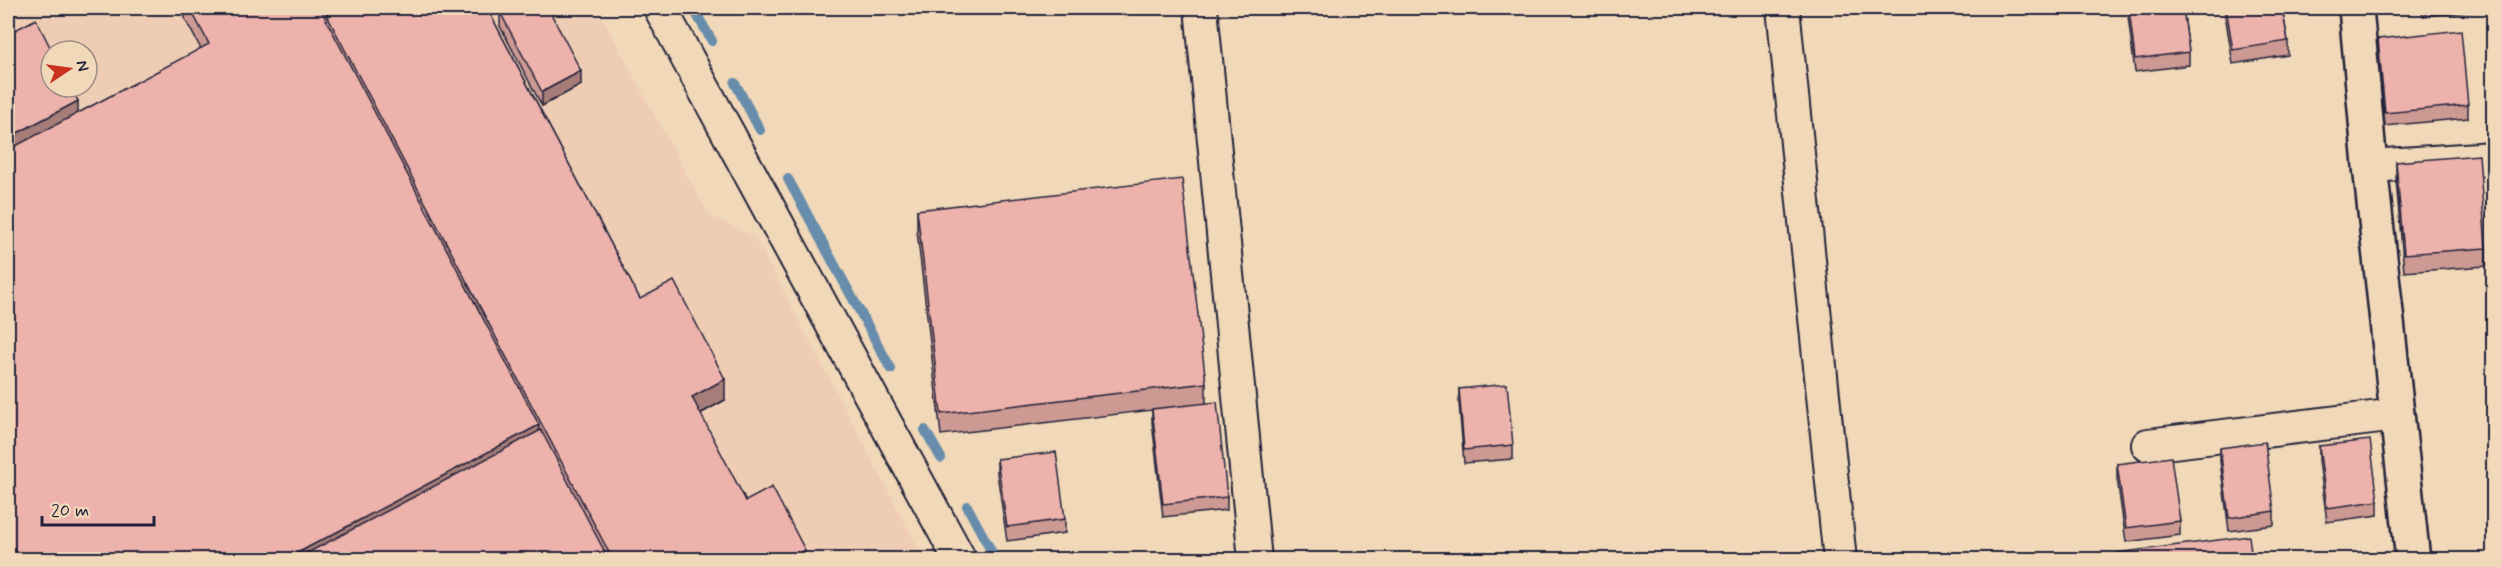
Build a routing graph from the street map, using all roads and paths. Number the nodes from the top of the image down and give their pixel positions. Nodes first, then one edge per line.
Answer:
1 (660, 8) edge
2 (1201, 8) edge
3 (1783, 8) edge
4 (2356, 8) edge
5 (2493, 158) edge
6 (2370, 166) junction
7 (2397, 415) junction
8 (2148, 445) dead end
9 (960, 560) edge
10 (1256, 560) edge
11 (1840, 560) edge
12 (2413, 560) edge

1 - 9 street
2 - 10 street
3 - 11 street
4 - 6 street
5 - 6 street
6 - 7 street
7 - 8 street
7 - 12 street

